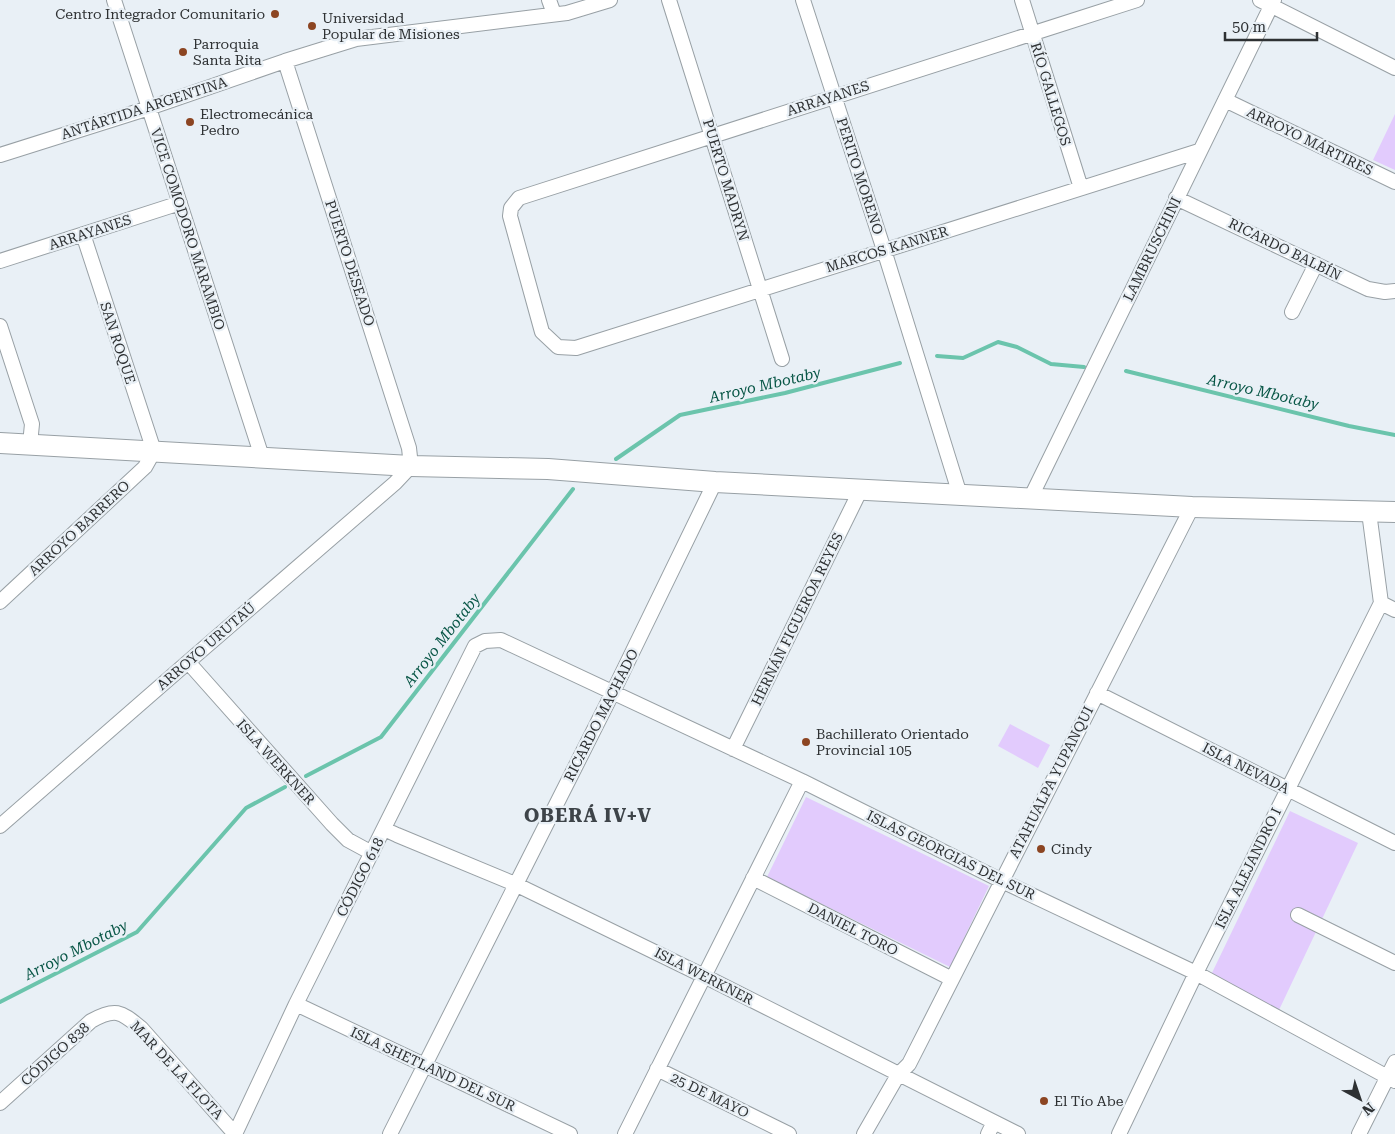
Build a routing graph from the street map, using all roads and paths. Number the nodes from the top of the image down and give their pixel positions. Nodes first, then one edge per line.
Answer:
1 (114, 0) edge
2 (549, 0) edge
3 (610, 0) edge
4 (669, 0) edge
5 (803, 0) edge
6 (1022, 0) edge
7 (1137, 0) edge
8 (1268, 2) edge
9 (554, 14) junction
10 (1032, 33) junction
11 (285, 61) junction
12 (1395, 68) edge
13 (834, 96) junction
14 (1225, 100) junction
15 (149, 108) junction
16 (712, 135) junction
17 (1199, 151) junction
18 (0, 155) edge
19 (1395, 182) edge
20 (1081, 188) junction
21 (1176, 198) junction
22 (180, 203) junction
23 (83, 234) junction
24 (884, 250) junction
25 (0, 261) edge
26 (1316, 264) junction
27 (760, 288) junction
28 (1395, 291) edge
29 (1292, 312) dead end
30 (0, 326) edge
31 (576, 348) joint
32 (782, 359) dead end
33 (0, 443) edge
34 (30, 444) junction
35 (154, 451) junction
36 (262, 457) junction
37 (411, 466) junction
38 (714, 482) junction
39 (860, 490) junction
40 (960, 495) junction
41 (1030, 498) junction
42 (1192, 507) junction
43 (1369, 512) junction
44 (1395, 512) edge
45 (2, 598) edge
46 (1381, 603) junction
47 (1395, 610) edge
48 (501, 640) joint
49 (188, 662) junction
50 (613, 692) junction
51 (1096, 693) junction
52 (733, 750) junction
53 (802, 781) junction
54 (1288, 789) junction
55 (0, 826) edge
56 (384, 828) junction
57 (1395, 843) edge
58 (372, 853) junction
59 (753, 878) junction
60 (1002, 881) junction
61 (516, 884) junction
62 (1298, 915) dead end
63 (1395, 963) edge
64 (1196, 973) junction
65 (704, 976) junction
66 (952, 979) junction
67 (296, 1004) junction
68 (114, 1012) joint
69 (1395, 1062) edge
70 (424, 1065) junction
71 (658, 1069) junction
72 (898, 1074) junction
73 (1391, 1079) edge
74 (0, 1103) edge
75 (991, 1128) edge
76 (235, 1134) edge
77 (390, 1134) edge
78 (570, 1134) edge
79 (625, 1134) edge
80 (789, 1134) edge
81 (864, 1134) edge
82 (1018, 1134) edge
83 (1118, 1134) edge
84 (1359, 1134) edge

1 - 15 street, VICE COMODORO MARAMBIO
2 - 9 street
3 - 9 street, ANTÁRTIDA ARGENTINA
4 - 16 street, PUERTO MADRYN
5 - 13 street, PERITO MORENO
6 - 10 street, RÍO GALLEGOS
7 - 10 street, ARRAYANES
8 - 12 street
8 - 14 street, LAMBRUSCHINI
9 - 11 street, ANTÁRTIDA ARGENTINA
10 - 13 street, ARRAYANES
10 - 20 street, RÍO GALLEGOS
11 - 15 street, ANTÁRTIDA ARGENTINA
11 - 37 street, PUERTO DESEADO
13 - 16 street, ARRAYANES
13 - 24 street, PERITO MORENO
14 - 17 street, LAMBRUSCHINI
14 - 19 street, ARROYO MÁRTIRES
15 - 18 street, ANTÁRTIDA ARGENTINA
15 - 22 street, VICE COMODORO MARAMBIO
16 - 27 street, PUERTO MADRYN
16 - 31 street, ARRAYANES
17 - 20 street, MARCOS KANNER
17 - 21 street, LAMBRUSCHINI
20 - 24 street, MARCOS KANNER
21 - 26 street, RICARDO BALBÍN
21 - 41 street, LAMBRUSCHINI
22 - 23 street, ARRAYANES
22 - 36 street, VICE COMODORO MARAMBIO
23 - 25 street, ARRAYANES
23 - 35 street, SAN ROQUE
24 - 27 street, MARCOS KANNER
24 - 40 street, PERITO MORENO
26 - 28 street, RICARDO BALBÍN
26 - 29 street
27 - 31 street, MARCOS KANNER
27 - 32 street, PUERTO MADRYN
30 - 34 street
33 - 34 street
34 - 35 street
35 - 36 street
35 - 45 street, ARROYO BARRERO
36 - 37 street
37 - 38 street
37 - 49 street, ARROYO URUTAÚ
38 - 39 street
38 - 50 street, RICARDO MACHADO
39 - 40 street
39 - 52 street, HERNÁN FIGUEROA REYES
40 - 41 street
41 - 42 street
42 - 43 street
42 - 51 street, ATAHUALPA YUPANQUI
43 - 44 street
43 - 46 street
46 - 47 street
46 - 54 street, ISLA ALEJANDRO I
48 - 50 street, ISLAS GEORGIAS DEL SUR
48 - 56 street, CÓDIGO 618
49 - 55 street, ARROYO URUTAÚ
49 - 58 street, ISLA WERKNER
50 - 52 street, ISLAS GEORGIAS DEL SUR
50 - 61 street, RICARDO MACHADO
51 - 54 street, ISLA NEVADA
51 - 60 street, ATAHUALPA YUPANQUI
52 - 53 street, ISLAS GEORGIAS DEL SUR
53 - 59 street
53 - 60 street, ISLAS GEORGIAS DEL SUR
54 - 57 street, ISLA NEVADA
54 - 64 street, ISLA ALEJANDRO I
56 - 58 street, CÓDIGO 618
56 - 61 street, ISLA WERKNER
58 - 67 street, CÓDIGO 618
59 - 65 street
59 - 66 street, DANIEL TORO
60 - 64 street, ISLAS GEORGIAS DEL SUR
60 - 66 street, ATAHUALPA YUPANQUI
61 - 65 street, ISLA WERKNER
61 - 70 street, RICARDO MACHADO
62 - 63 street
64 - 73 street, ISLAS GEORGIAS DEL SUR
64 - 83 street, ISLA ALEJANDRO I
65 - 71 street
65 - 72 street, ISLA WERKNER
66 - 72 street, ATAHUALPA YUPANQUI
67 - 70 street, ISLA SHETLAND DEL SUR
67 - 76 street, CÓDIGO 618
68 - 74 street, CÓDIGO 838
68 - 76 street, MAR DE LA FLOTA
69 - 73 street
70 - 77 street, RICARDO MACHADO
70 - 78 street, ISLA SHETLAND DEL SUR
71 - 79 street
71 - 80 street, 25 DE MAYO
72 - 75 street, ISLA WERKNER
72 - 81 street, ATAHUALPA YUPANQUI
73 - 84 street
75 - 82 street, ISLA WERKNER

